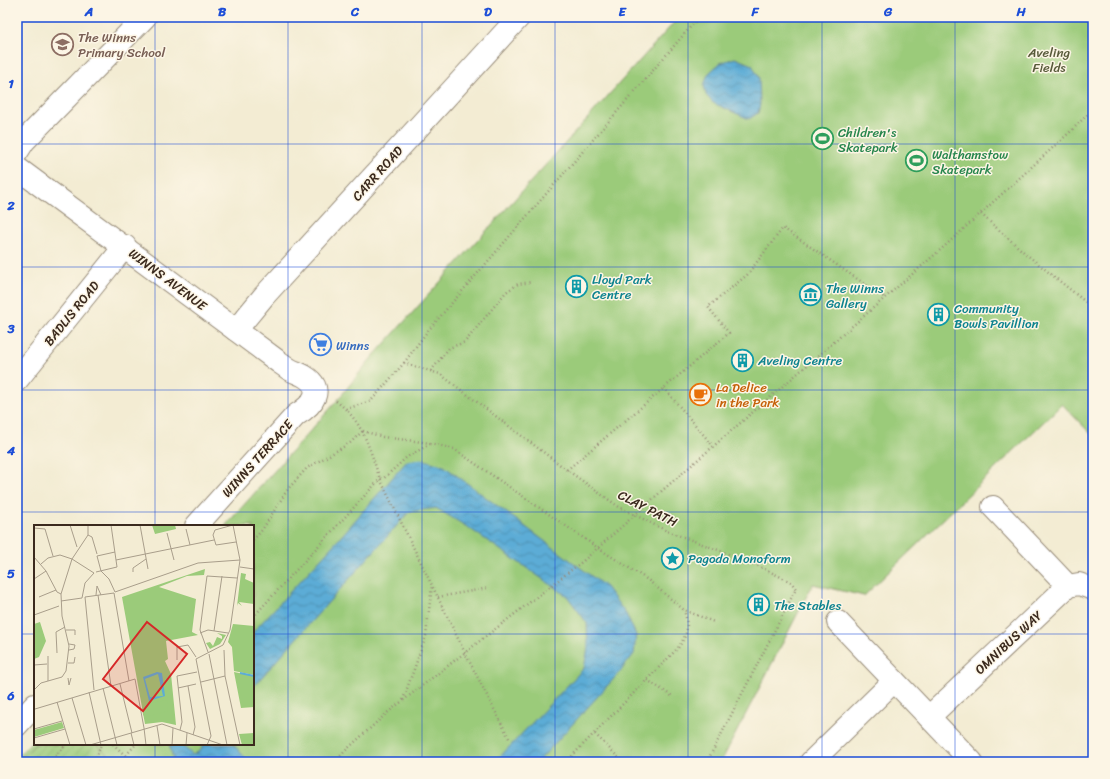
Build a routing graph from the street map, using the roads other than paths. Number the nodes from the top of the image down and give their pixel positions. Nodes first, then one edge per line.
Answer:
1 (145, 17) edge
2 (519, 17) edge
3 (17, 152) edge
4 (17, 168) edge
5 (124, 246) junction
6 (236, 330) junction
7 (17, 380) edge
8 (316, 391) joint
9 (993, 507) dead end
10 (197, 525) edge
11 (1068, 586) junction
12 (1093, 589) edge
13 (838, 622) dead end
14 (894, 680) junction
15 (34, 706) edge
16 (929, 717) junction
17 (17, 725) edge
18 (811, 762) edge
19 (972, 762) edge

1 - 3 street
2 - 6 street, CARR ROAD
4 - 5 street, WINNS AVENUE
5 - 6 street, WINNS AVENUE
5 - 7 street, BADLIS ROAD
6 - 8 street, WINNS AVENUE
8 - 10 street, WINNS TERRACE
9 - 11 street
11 - 12 street
11 - 16 street, OMNIBUS WAY
13 - 14 street
14 - 16 street
14 - 18 street
15 - 17 street
16 - 19 street

